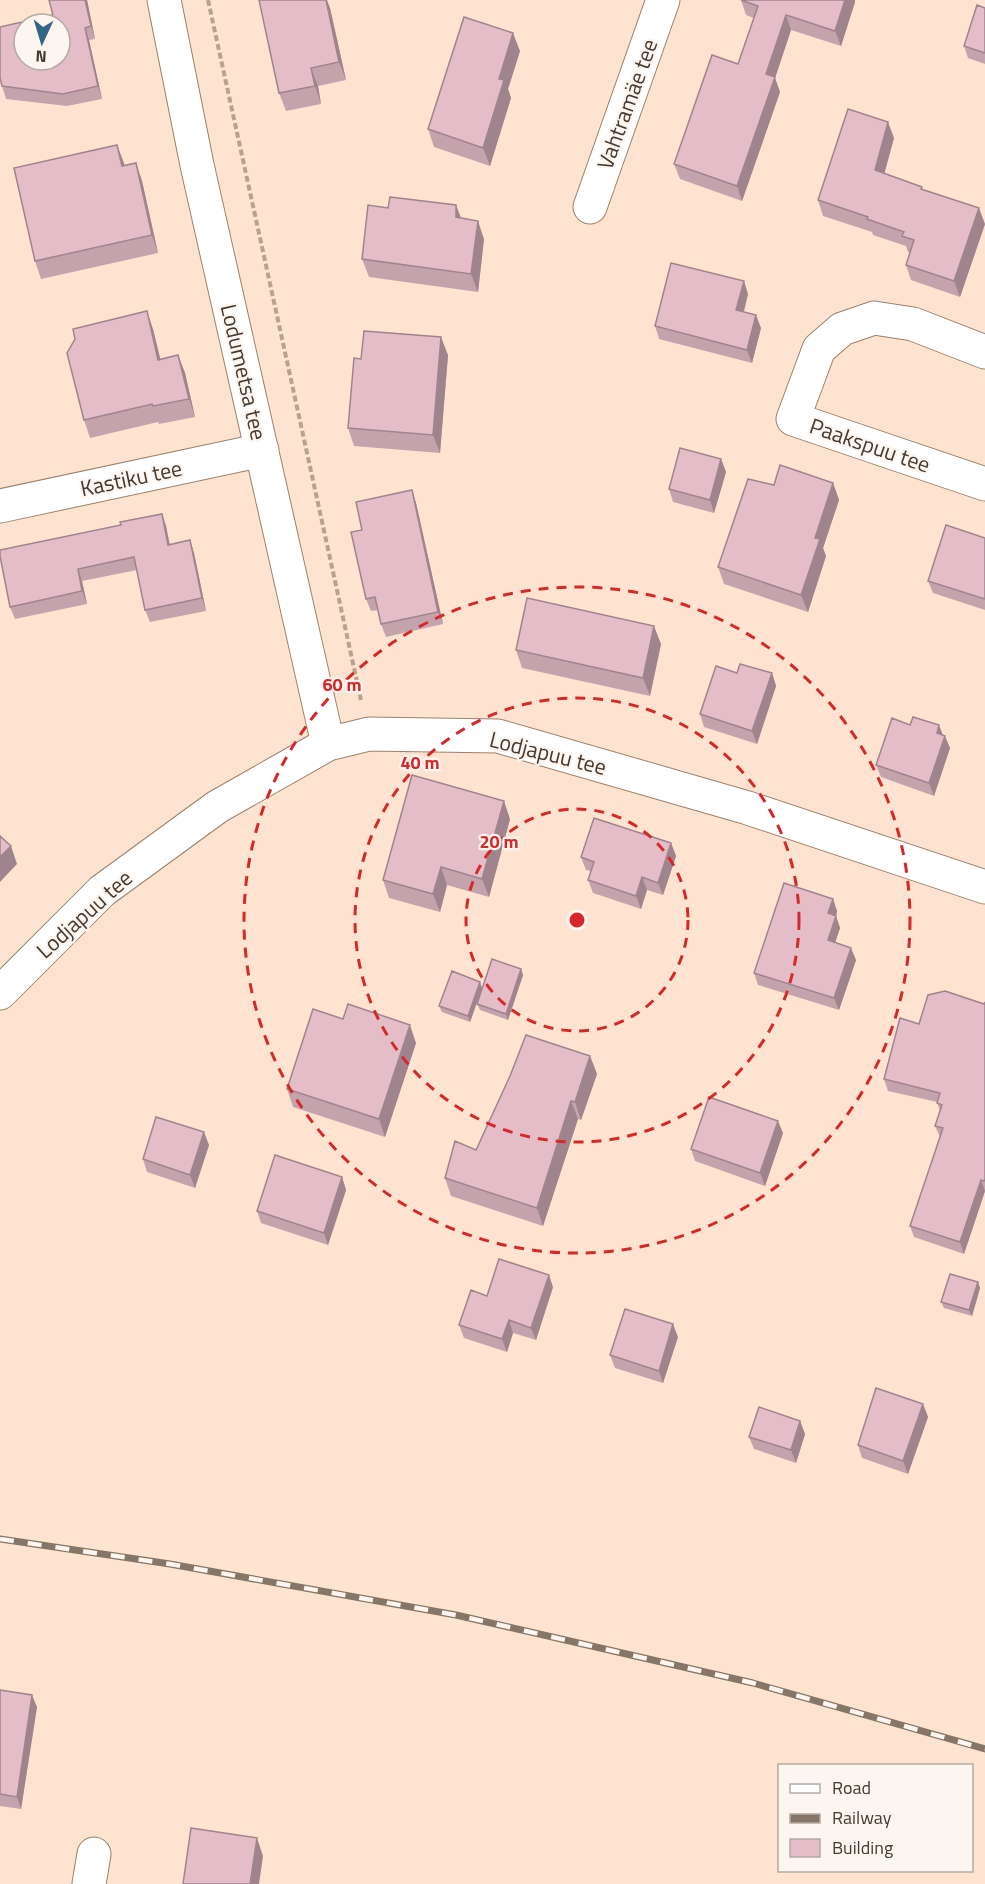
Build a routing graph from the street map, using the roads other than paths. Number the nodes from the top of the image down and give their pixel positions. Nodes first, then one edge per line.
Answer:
1 (164, 0) edge
2 (663, 0) edge
3 (590, 207) dead end
4 (985, 352) edge
5 (262, 450) junction
6 (985, 484) edge
7 (0, 506) edge
8 (328, 744) junction
9 (985, 887) edge
10 (0, 993) edge

1 - 5 street, Lodumetsa tee
2 - 3 street, Vahtramäe tee
4 - 6 street, Paakspuu tee
5 - 7 street, Kastiku tee
5 - 8 street, Lodumetsa tee
8 - 9 street, Lodjapuu tee
8 - 10 street, Lodjapuu tee

